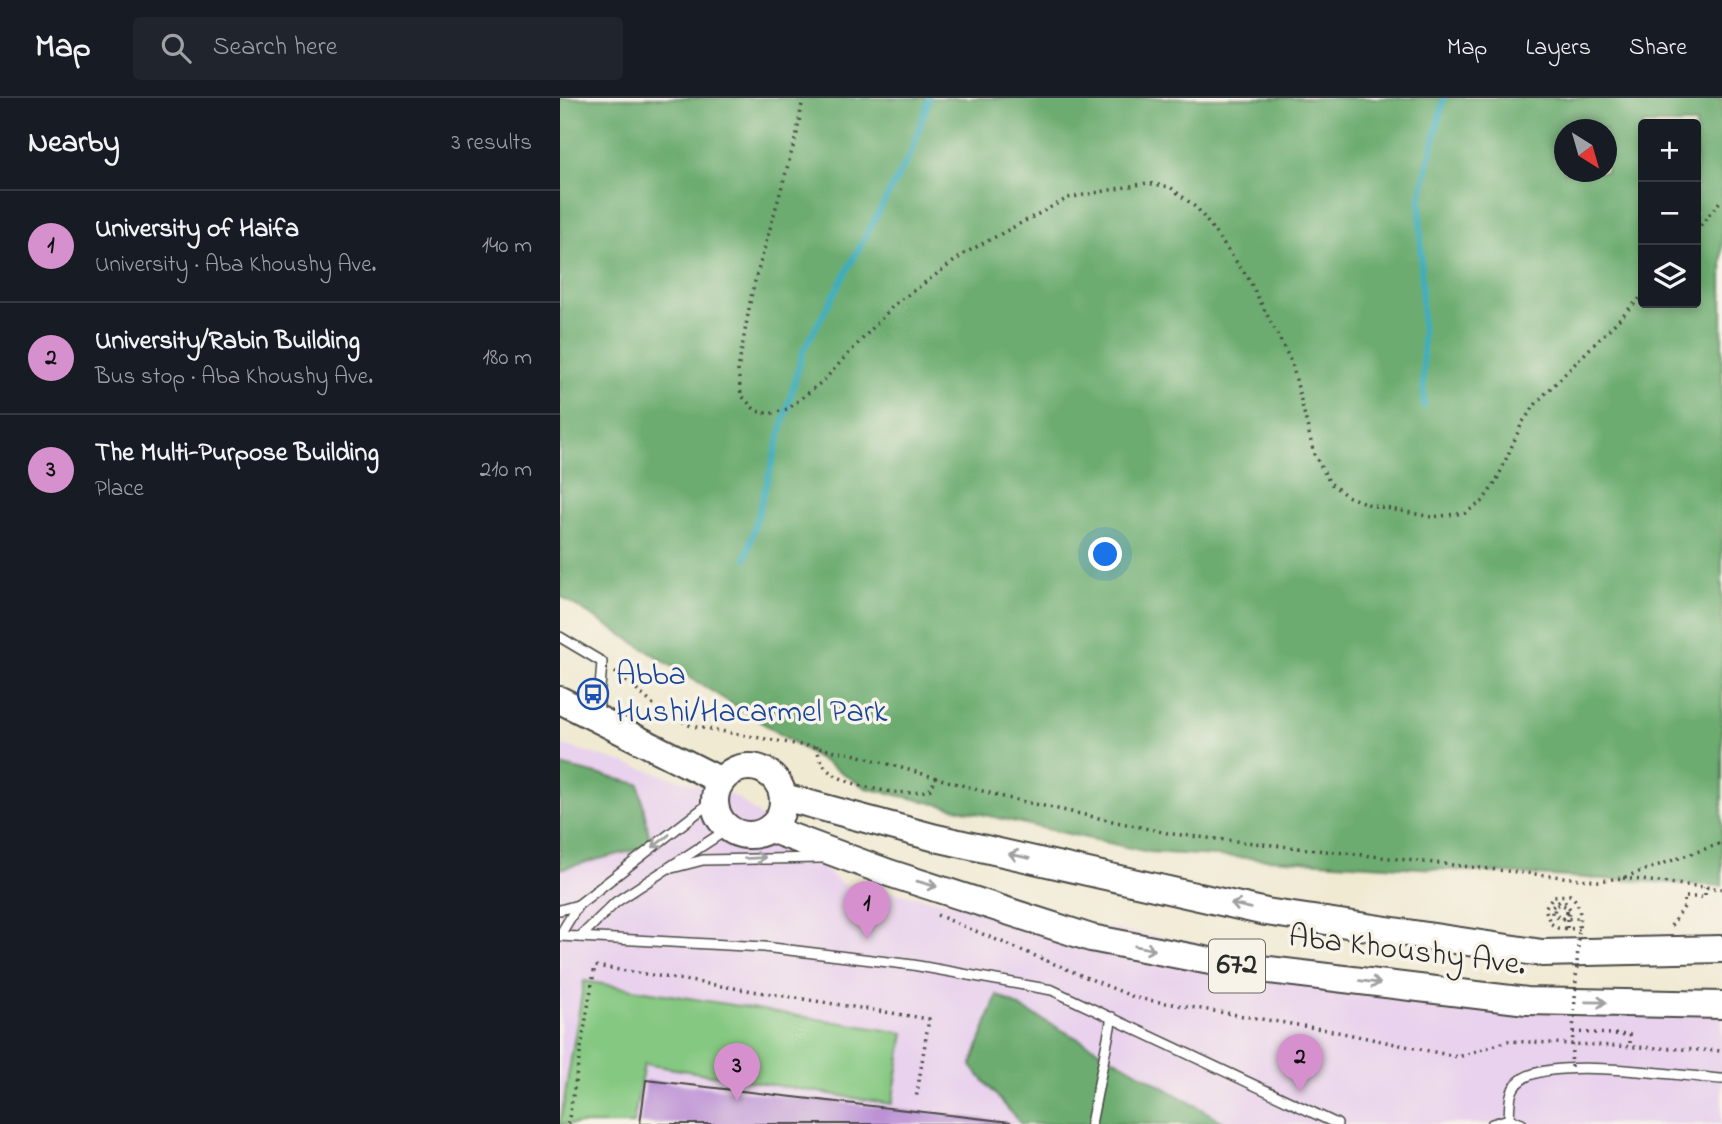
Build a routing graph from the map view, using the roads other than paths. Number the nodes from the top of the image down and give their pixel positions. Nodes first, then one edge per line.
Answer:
1 (560, 637) edge
2 (560, 700) edge
3 (598, 717) junction
4 (718, 790) junction
5 (784, 797) junction
6 (770, 828) junction
7 (728, 829) junction
8 (844, 854) junction
9 (664, 870) junction
10 (579, 905) junction
11 (560, 910) edge
12 (560, 936) edge
13 (580, 937) junction
14 (1722, 949) edge
15 (1722, 1005) edge
16 (1112, 1017) junction
17 (1722, 1079) edge
18 (1510, 1119) junction
19 (1091, 1124) edge
20 (1337, 1124) edge
21 (1492, 1124) edge
22 (1522, 1124) edge

1 - 3 lane
2 - 3 main road
3 - 4 main road
4 - 5 main road
4 - 7 main road
4 -> 10 lane
5 - 6 main road
14 -> 5 main road, Aba Khoushy Ave. / 672
6 - 7 main road, 672
6 - 8 main road, Aba Khoushy Ave. / 672
7 - 9 lane
9 -> 8 lane
8 -> 15 main road, Aba Khoushy Ave. / 672
9 - 13 lane
10 - 11 lane
10 - 12 lane
12 - 13 lane
13 - 16 lane
16 - 19 lane
16 - 20 lane
17 - 18 lane
18 - 21 lane
18 - 22 lane

